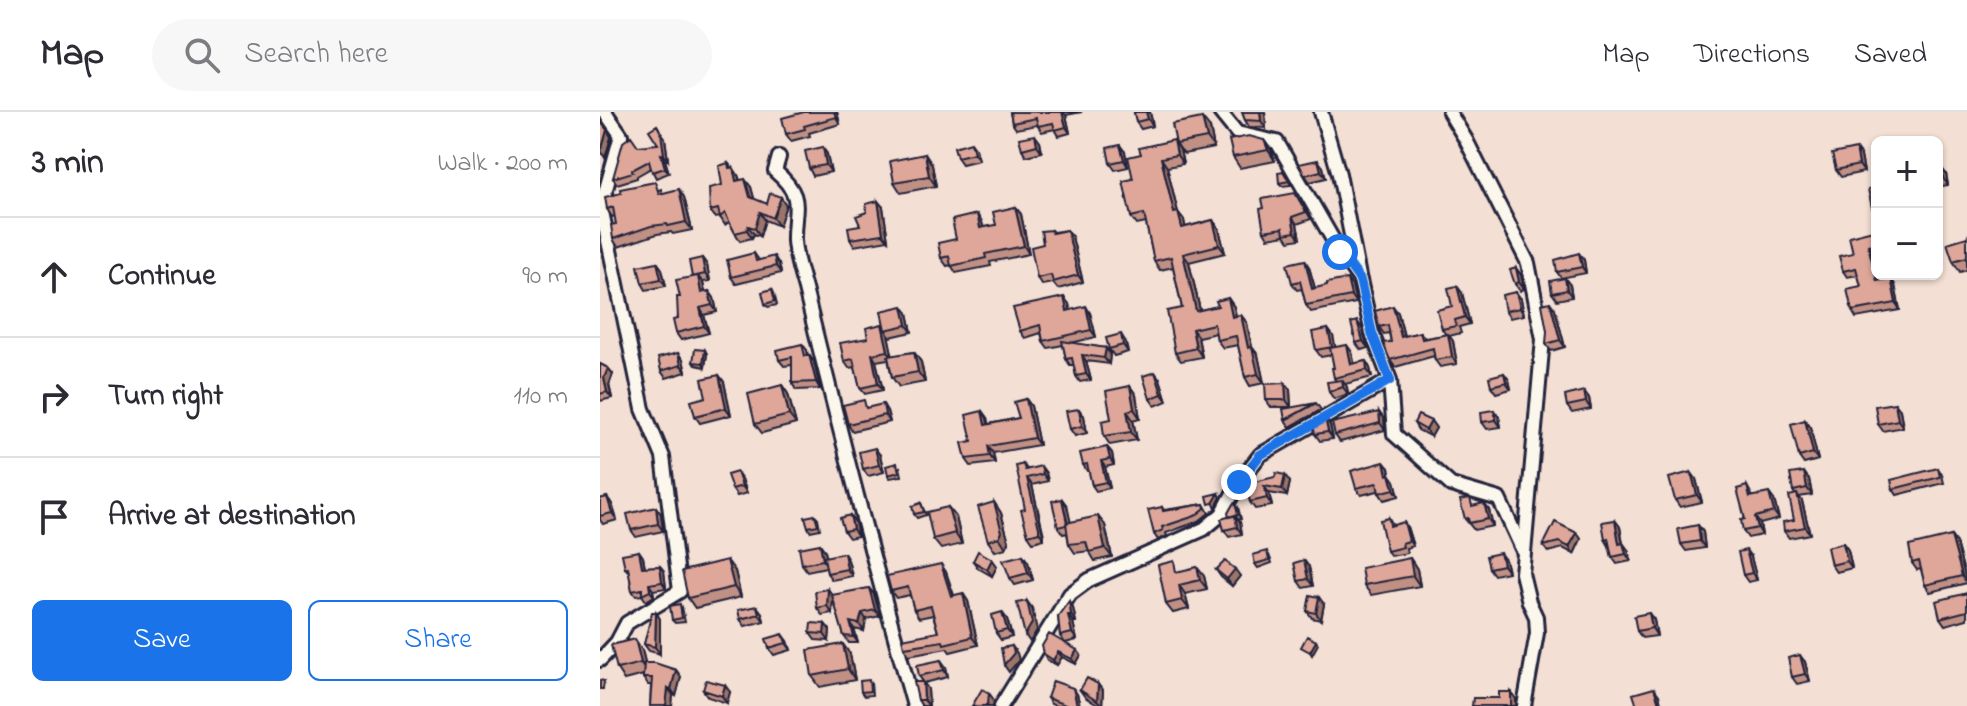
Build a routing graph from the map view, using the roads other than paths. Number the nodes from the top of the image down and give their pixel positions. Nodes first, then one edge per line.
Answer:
1 (605, 112) edge
2 (1220, 112) edge
3 (1321, 112) edge
4 (1449, 112) edge
5 (779, 157) dead end
6 (1360, 280) junction
7 (1390, 380) junction
8 (1524, 553) junction
9 (600, 660) edge
10 (914, 706) edge
11 (1001, 706) edge
12 (1524, 706) edge

1 - 9 street
2 - 6 street
3 - 6 street
4 - 8 street
5 - 10 street
6 - 7 street
7 - 8 street
7 - 11 street
8 - 12 street

